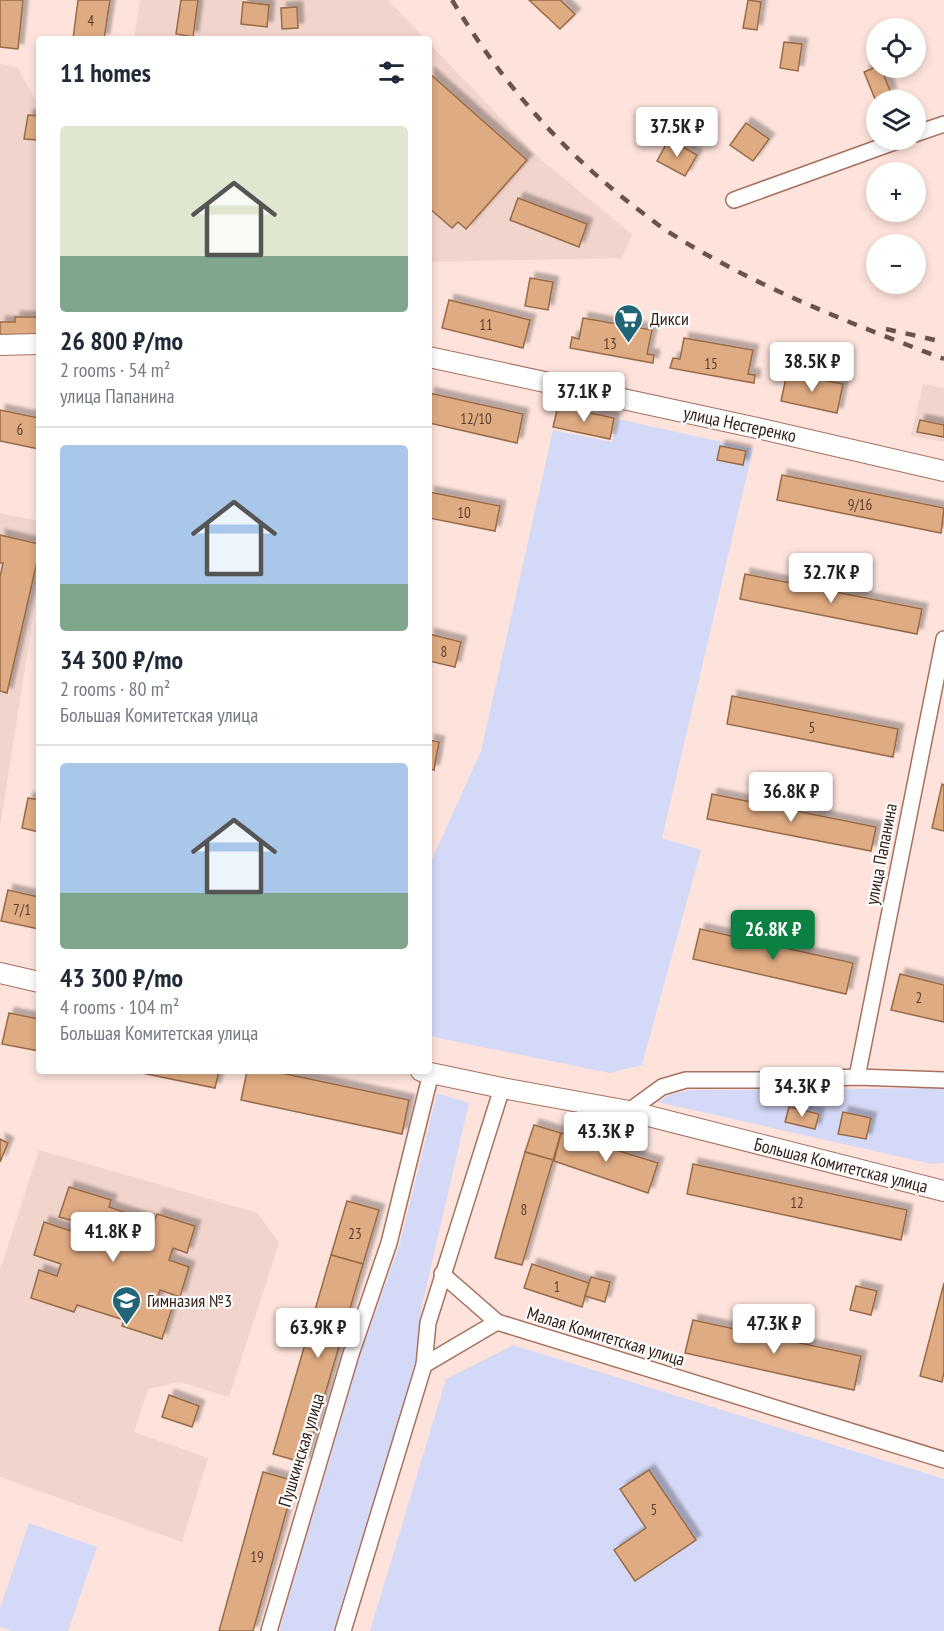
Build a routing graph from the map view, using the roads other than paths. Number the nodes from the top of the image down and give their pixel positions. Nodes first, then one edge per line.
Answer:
1 (944, 124) edge
2 (926, 130) edge
3 (872, 150) edge
4 (734, 200) dead end
5 (36, 344) edge
6 (0, 345) edge
7 (432, 358) edge
8 (944, 471) edge
9 (944, 639) edge
10 (0, 973) edge
11 (36, 981) edge
12 (432, 1073) edge
13 (426, 1074) edge
14 (858, 1077) junction
15 (944, 1080) edge
16 (502, 1088) junction
17 (628, 1111) junction
18 (944, 1191) edge
19 (442, 1274) junction
20 (497, 1322) junction
21 (424, 1365) junction
22 (944, 1460) edge
23 (269, 1631) edge
24 (343, 1631) edge

1 - 2 street
3 - 4 street
5 - 6 street
7 - 8 street, улица Нестеренко
9 - 14 street, улица Папанина
10 - 11 street
12 - 16 street, Большая Комитетская улица
13 - 23 street, Пушкинская улица
14 - 15 street
14 - 17 street
16 - 17 street, Большая Комитетская улица
16 - 19 street
17 - 18 street, Большая Комитетская улица
19 - 20 street, Малая Комитетская улица
19 - 21 street
20 - 21 street
20 - 22 street, Малая Комитетская улица
21 - 24 street

